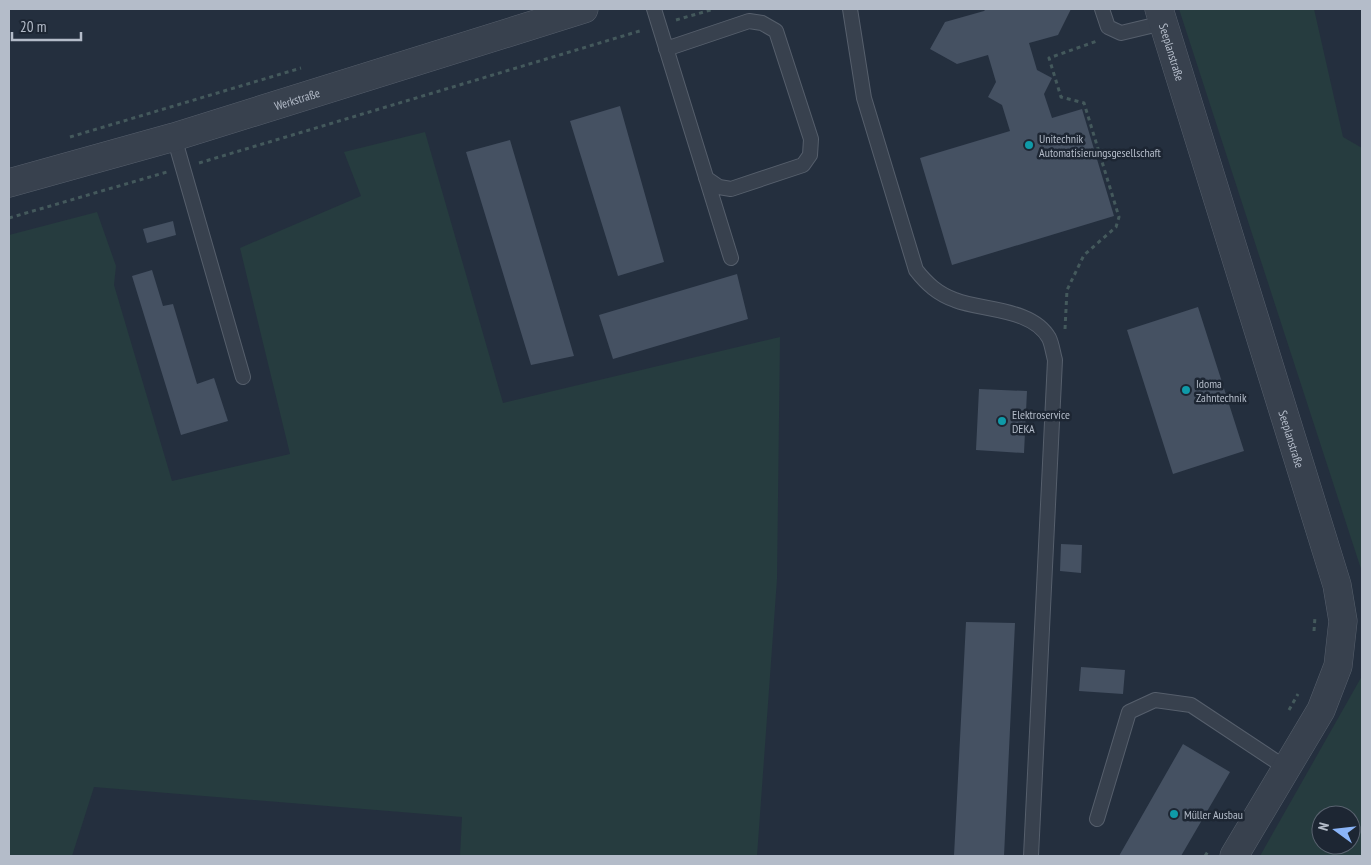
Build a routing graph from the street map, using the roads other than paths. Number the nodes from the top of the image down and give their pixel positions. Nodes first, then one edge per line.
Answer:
1 (584, 9) edge
2 (654, 9) edge
3 (850, 9) edge
4 (1102, 9) edge
5 (1161, 16) edge
6 (666, 49) junction
7 (174, 137) junction
8 (706, 178) junction
9 (9, 183) edge
10 (730, 258) dead end
11 (243, 377) dead end
12 (1286, 768) junction
13 (1097, 819) dead end
14 (1222, 852) edge
15 (1031, 856) edge

1 - 7 street, Werkstraße
2 - 6 lane
3 - 15 lane
4 - 5 lane
5 - 12 street, Seeplanstraße
6 - 8 lane
6 - 8 lane
7 - 9 street, Werkstraße
7 - 11 lane
8 - 10 lane
12 - 13 lane
12 - 14 street, Seeplanstraße

